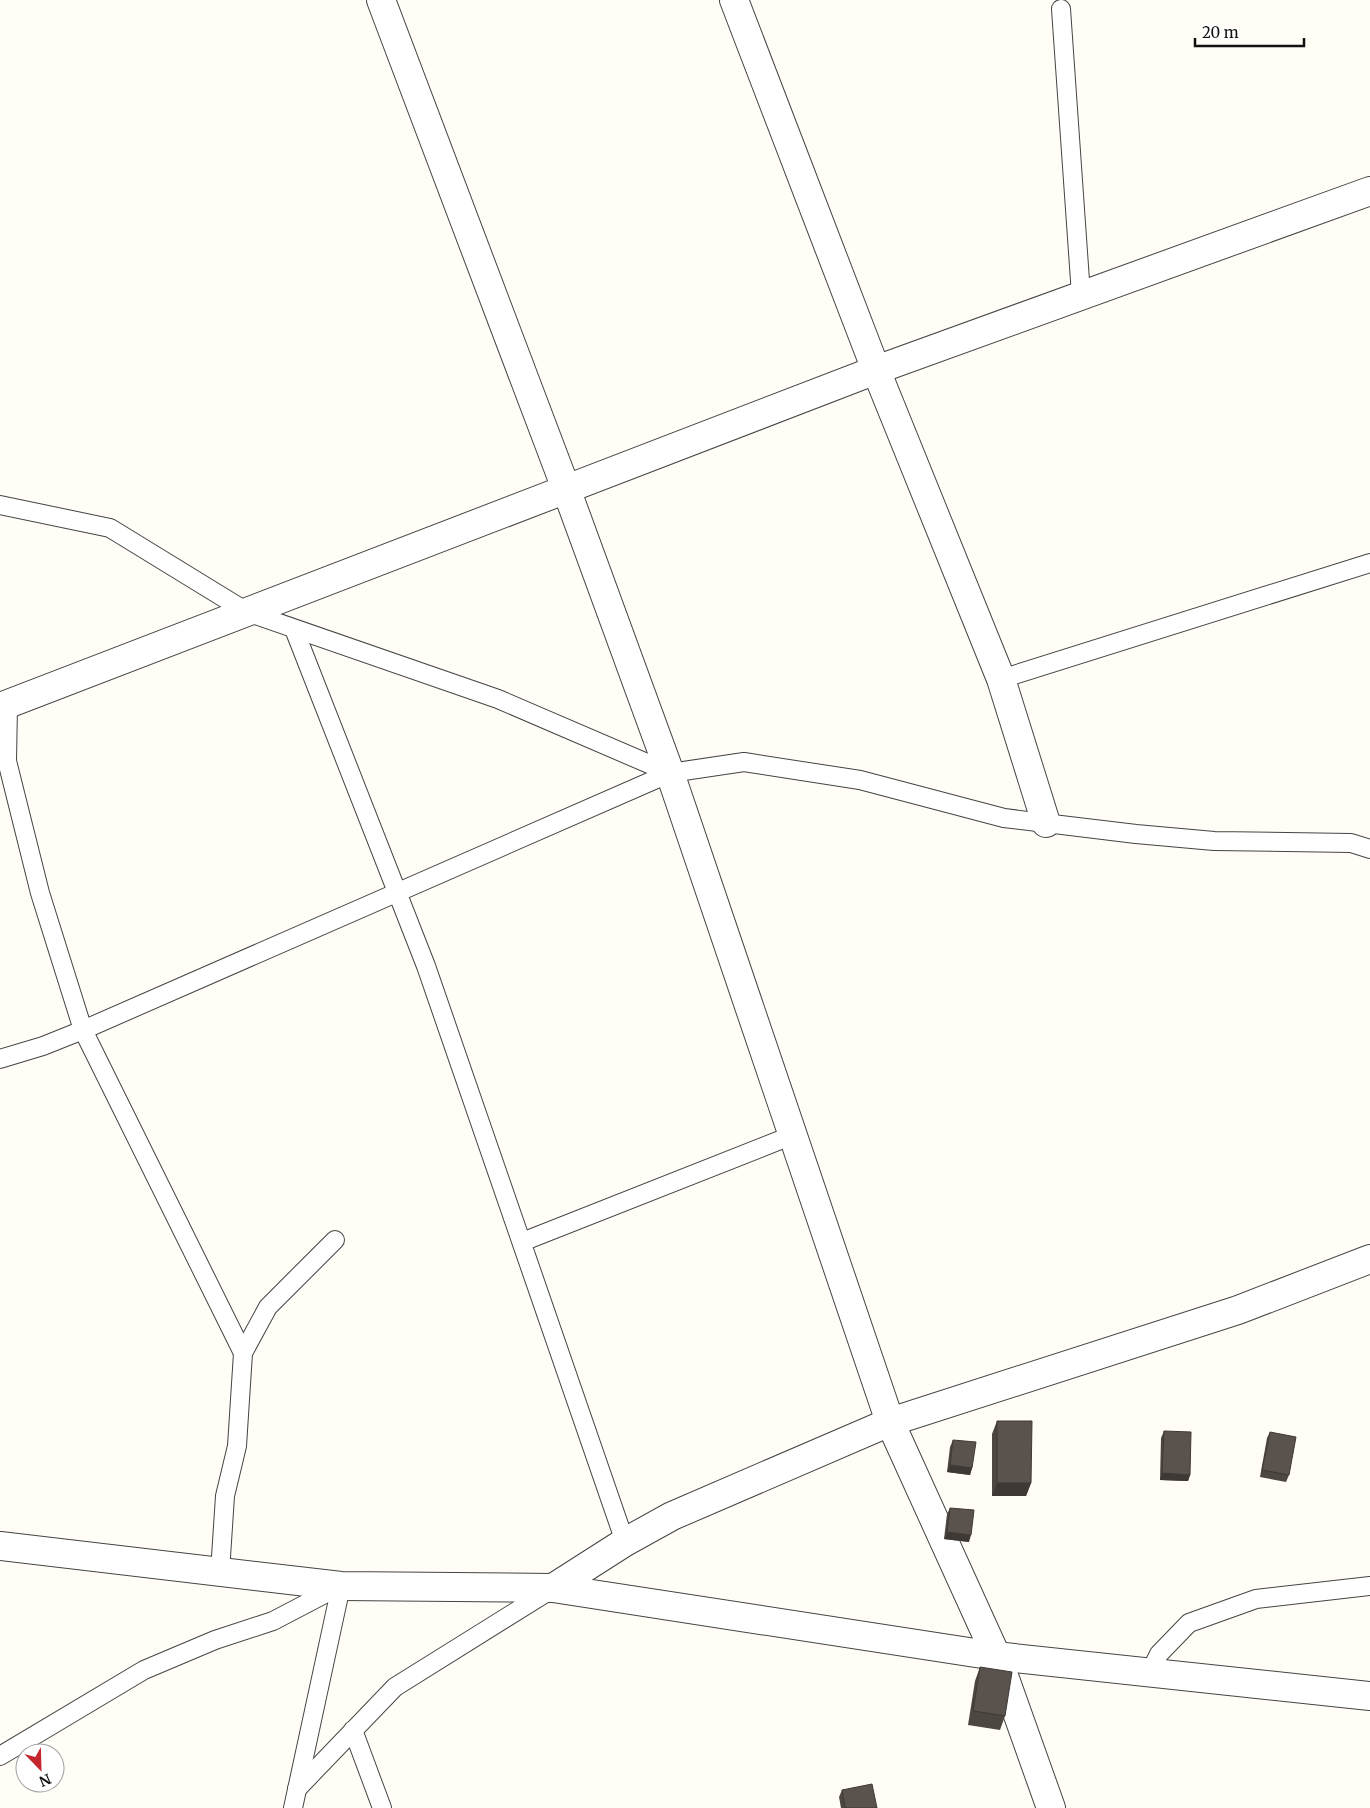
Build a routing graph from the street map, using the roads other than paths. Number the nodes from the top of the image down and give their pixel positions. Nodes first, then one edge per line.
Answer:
1 (381, 0) edge
2 (734, 0) edge
3 (1061, 9) dead end
4 (1370, 191) edge
5 (1081, 295) junction
6 (876, 370) junction
7 (566, 490) junction
8 (0, 505) edge
9 (1370, 563) edge
10 (247, 612) junction
11 (294, 629) junction
12 (1001, 679) junction
13 (3, 699) edge
14 (670, 773) junction
15 (1046, 823) junction
16 (1370, 849) edge
17 (398, 892) junction
18 (83, 1030) junction
19 (0, 1059) edge
20 (793, 1135) junction
21 (336, 1240) dead end
22 (522, 1242) junction
23 (1370, 1259) edge
24 (243, 1354) junction
25 (890, 1422) junction
26 (625, 1542) junction
27 (0, 1546) edge
28 (220, 1572) junction
29 (341, 1586) junction
30 (1370, 1586) edge
31 (553, 1588) junction
32 (996, 1656) junction
33 (1150, 1672) junction
34 (1370, 1696) edge
35 (353, 1730) junction
36 (0, 1756) edge
37 (297, 1789) junction
38 (293, 1808) edge
39 (382, 1808) edge
40 (1050, 1808) edge

1 - 7 street
2 - 6 street
3 - 5 lane
4 - 5 street
5 - 6 street
6 - 7 street
6 - 12 street
7 - 10 street
7 - 14 street
8 - 10 lane
9 - 12 lane
10 - 11 lane
10 - 13 street
11 - 14 lane
11 - 17 lane
12 - 15 street
13 - 18 lane
14 - 15 lane
14 - 17 lane
14 - 20 street
15 - 16 lane
17 - 18 lane
17 - 22 lane
18 - 19 lane
18 - 24 lane
20 - 22 lane
20 - 25 street
21 - 24 lane
22 - 26 lane
23 - 25 street
24 - 28 lane
25 - 26 street
25 - 32 street
26 - 31 street
27 - 28 street
28 - 29 street
29 - 31 street
29 - 36 lane
29 - 37 lane
30 - 33 lane
31 - 32 street
31 - 35 lane
32 - 33 street
32 - 40 street
33 - 34 street
35 - 37 lane
35 - 39 lane
37 - 38 lane

